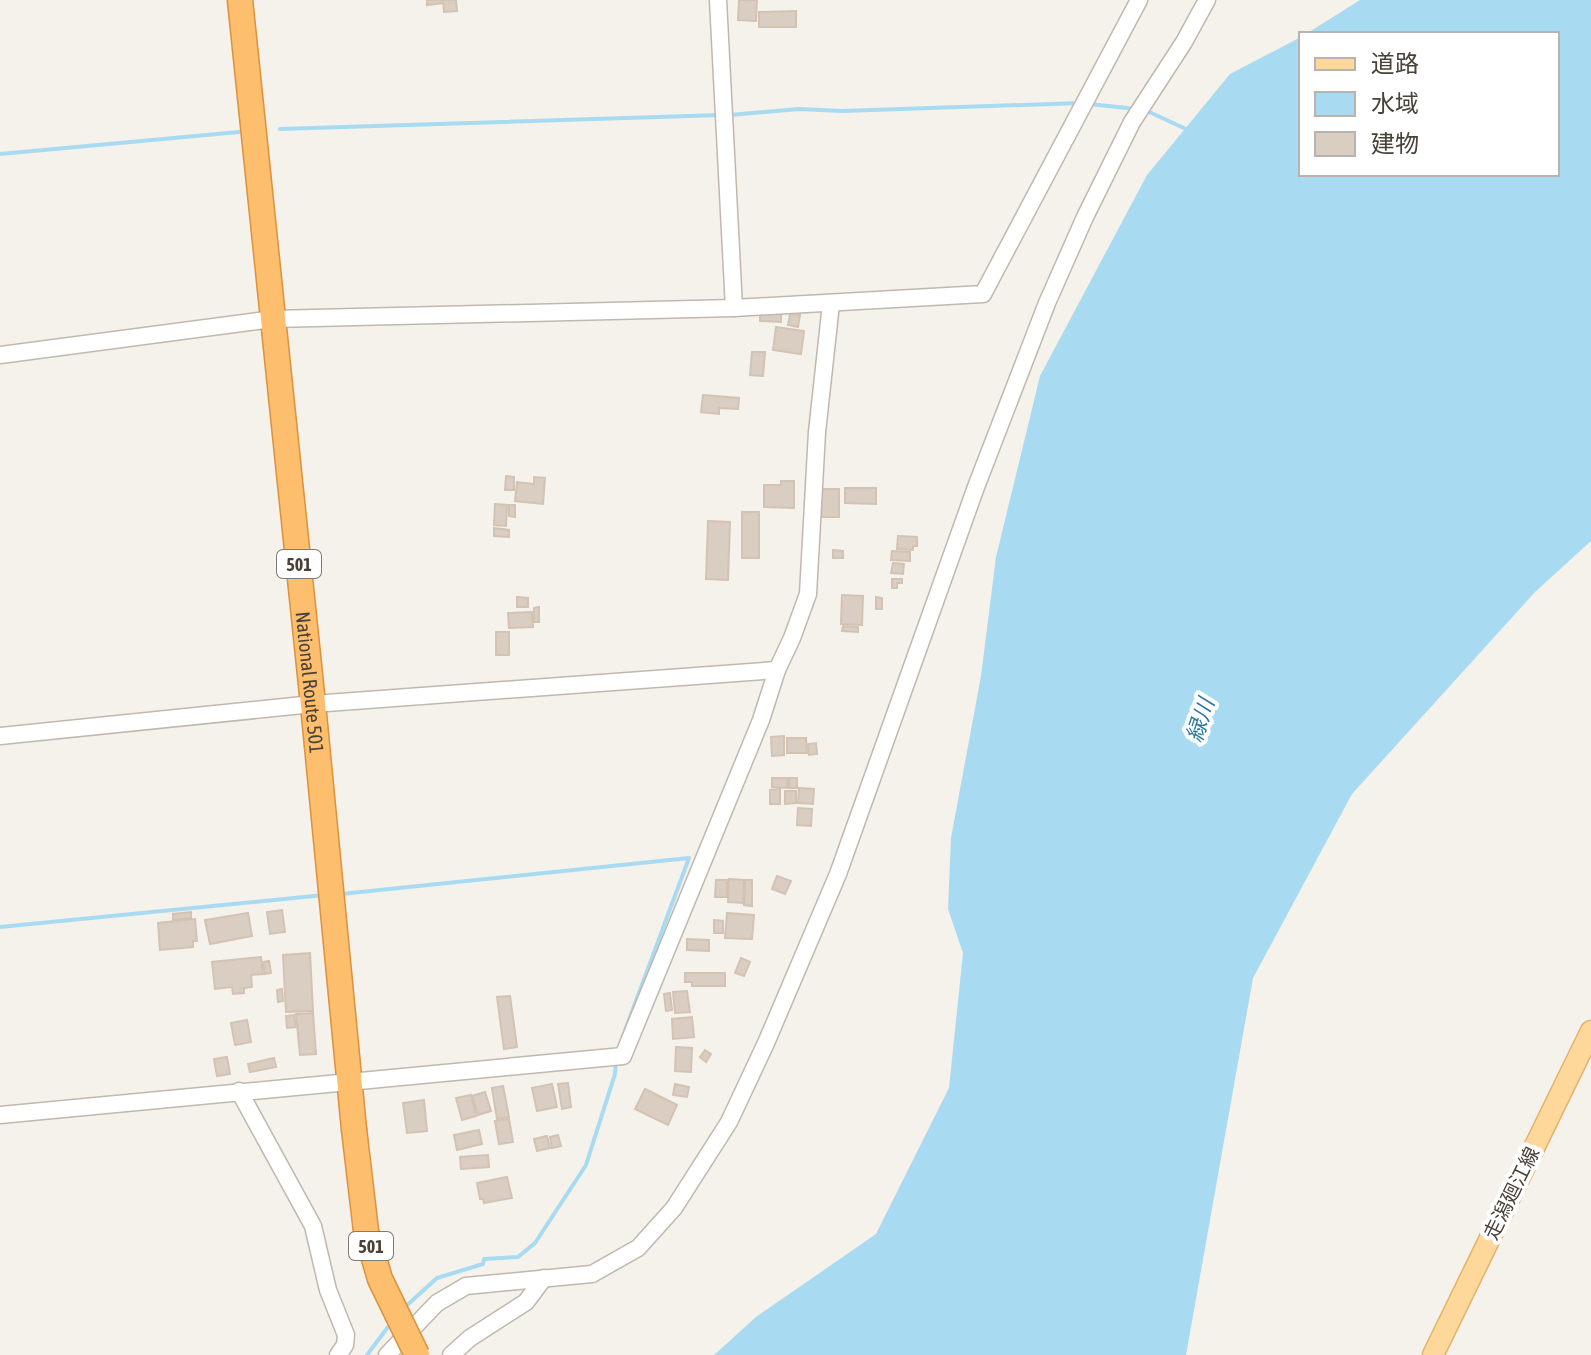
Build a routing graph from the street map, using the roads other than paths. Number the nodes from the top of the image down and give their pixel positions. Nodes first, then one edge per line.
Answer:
1 (240, 0) edge
2 (718, 0) edge
3 (1139, 0) edge
4 (1207, 0) edge
5 (831, 304) junction
6 (734, 308) junction
7 (273, 319) junction
8 (0, 355) edge
9 (777, 670) junction
10 (313, 704) junction
11 (0, 736) edge
12 (1591, 1031) edge
13 (348, 1082) junction
14 (239, 1091) junction
15 (0, 1115) edge
16 (544, 1278) junction
17 (338, 1355) edge
18 (387, 1355) edge
19 (417, 1355) edge
20 (451, 1355) edge
21 (1433, 1355) edge

1 - 7 highway, National Route 501 / 501
2 - 6 street
3 - 5 street
4 - 16 street
5 - 6 street
5 - 9 street
6 - 7 street
7 - 8 street
7 - 10 highway, National Route 501 / 501
9 - 10 street
9 - 13 street
10 - 11 street
10 - 13 highway, National Route 501 / 501
12 - 21 main road, 走潟廻江線
13 - 14 street
13 - 19 highway, National Route 501 / 501, bridge
14 - 15 street
14 - 17 street
16 - 18 street
16 - 20 street

